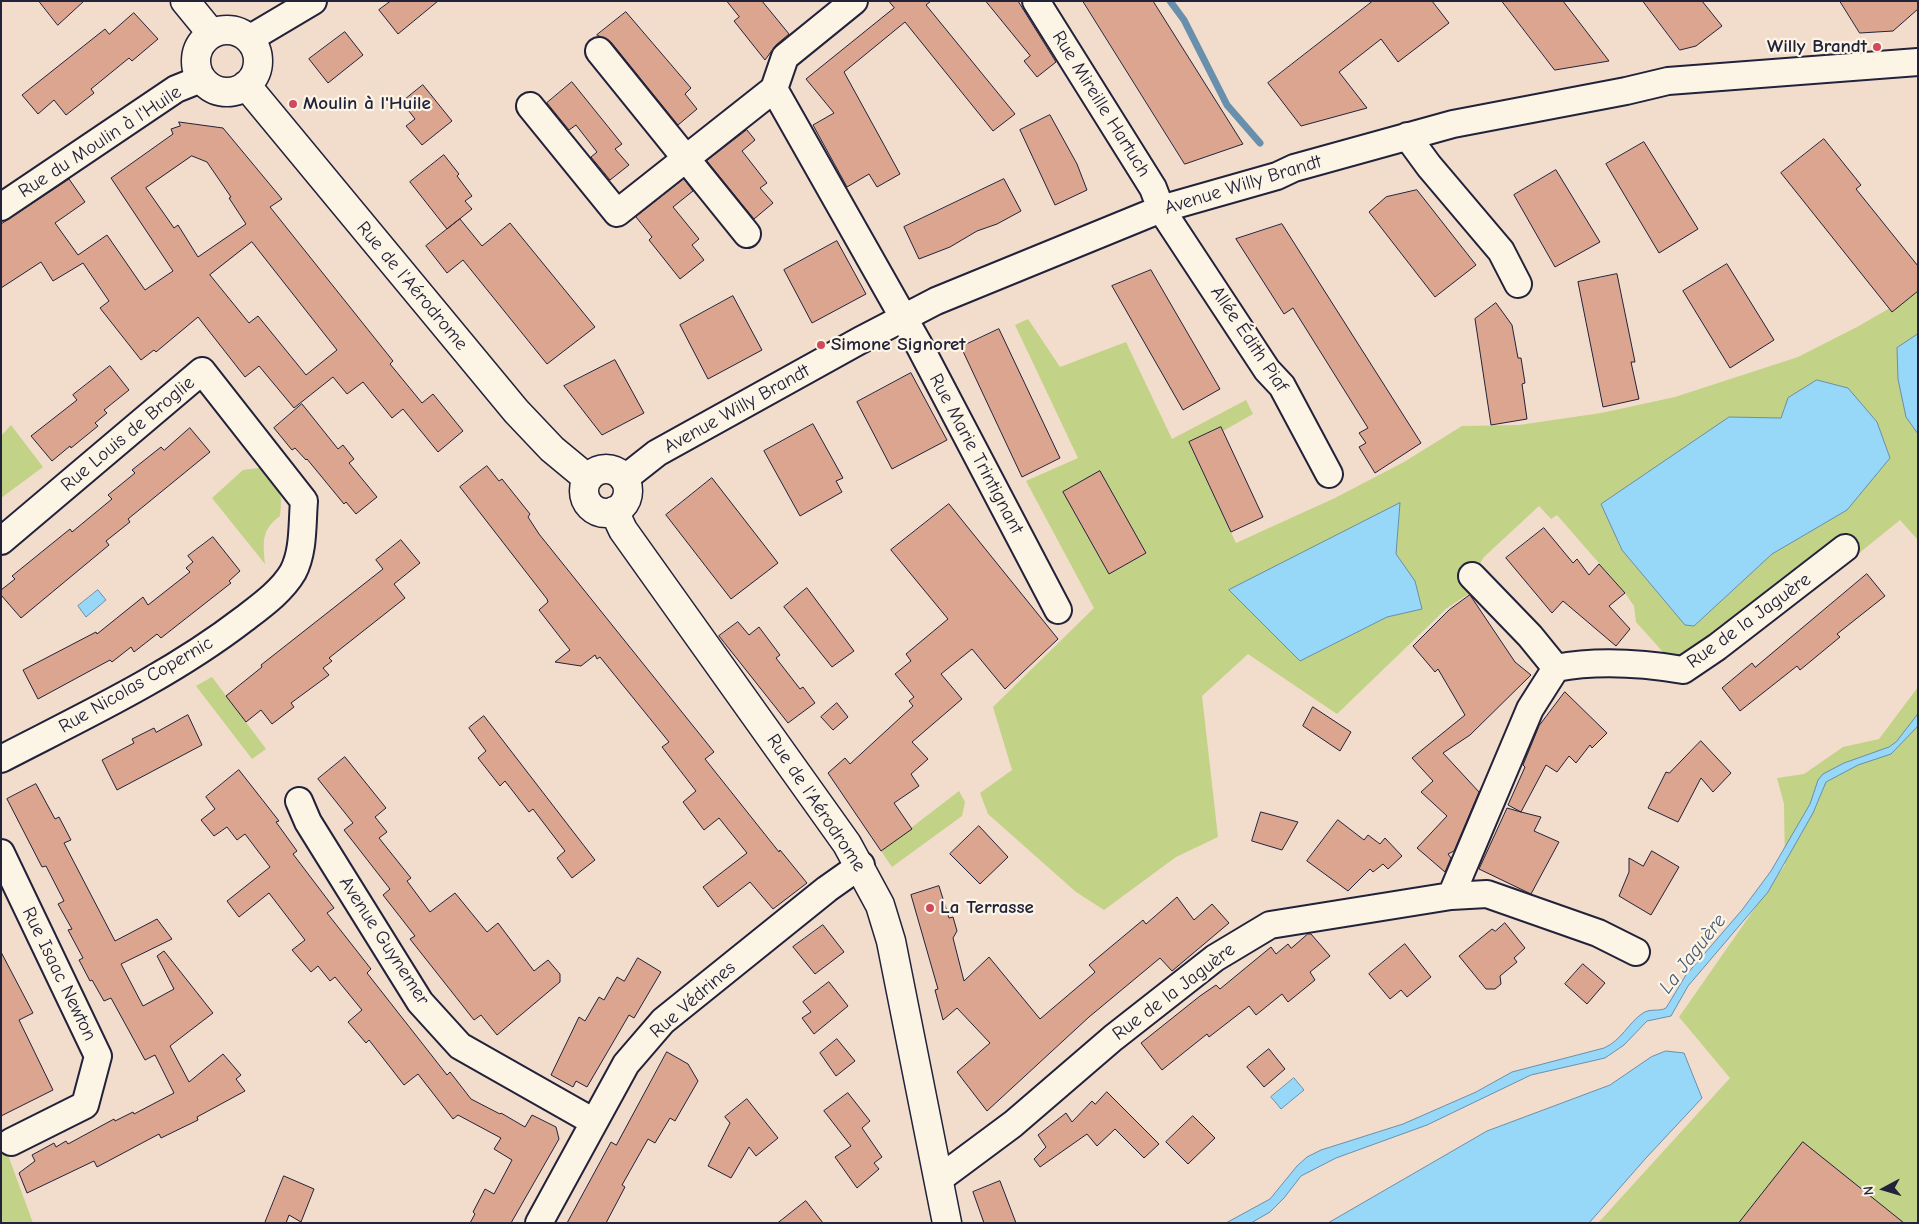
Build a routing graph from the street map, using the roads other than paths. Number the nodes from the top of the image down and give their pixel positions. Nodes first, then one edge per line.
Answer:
1 (185, 1) edge
2 (313, 1) edge
3 (854, 1) edge
4 (1036, 1) edge
5 (212, 34) junction
6 (249, 39) junction
7 (599, 50) dead end
8 (1918, 62) edge
9 (201, 79) junction
10 (246, 86) junction
11 (774, 89) junction
12 (530, 106) dead end
13 (1408, 136) junction
14 (685, 158) junction
15 (1, 207) edge
16 (1161, 210) junction
17 (747, 234) dead end
18 (1518, 284) dead end
19 (903, 319) junction
20 (1329, 474) dead end
21 (588, 478) junction
22 (624, 479) junction
23 (614, 511) junction
24 (1, 540) edge
25 (1845, 548) dead end
26 (300, 554) joint
27 (1472, 576) dead end
28 (1058, 610) dead end
29 (1556, 668) junction
30 (1, 759) edge
31 (298, 801) dead end
32 (1, 853) edge
33 (860, 865) junction
34 (1451, 896) junction
35 (1636, 952) dead end
36 (594, 1122) junction
37 (11, 1142) dead end
38 (939, 1178) junction
39 (539, 1223) edge
40 (947, 1223) edge

1 - 5 street
2 - 6 street
3 - 11 street
4 - 16 street, Rue Mireille Hartuch
5 - 6 street
5 - 9 street
6 - 10 street
7 - 14 street
8 - 13 street, Avenue Willy Brandt
9 - 10 street
9 - 15 street, Rue du Moulin à l'Huile
10 - 21 street, Rue de l'Aérodrome
11 - 14 street
11 - 19 street, Rue Marie Trintignant
12 - 14 street
13 - 16 street, Avenue Willy Brandt
13 - 18 street
14 - 17 street
16 - 19 street, Avenue Willy Brandt
16 - 20 street, Allée Édith Piaf
19 - 22 street, Avenue Willy Brandt
19 - 28 street, Rue Marie Trintignant
21 - 22 street
21 - 23 street
22 - 23 street
23 - 33 street, Rue de l'Aérodrome
24 - 26 street, Rue Louis de Broglie
25 - 29 street, Rue de la Jaguère
26 - 30 street, Rue Nicolas Copernic
27 - 29 street
29 - 34 street
31 - 36 street, Avenue Guynemer
32 - 37 street, Rue Isaac Newton
33 - 36 street, Rue Védrines
33 - 38 street, Rue de l'Aérodrome
34 - 35 street, Rue de la Jaguère
34 - 38 street, Rue de la Jaguère
36 - 39 street, Rue Védrines
38 - 40 street, Rue de l'Aérodrome

